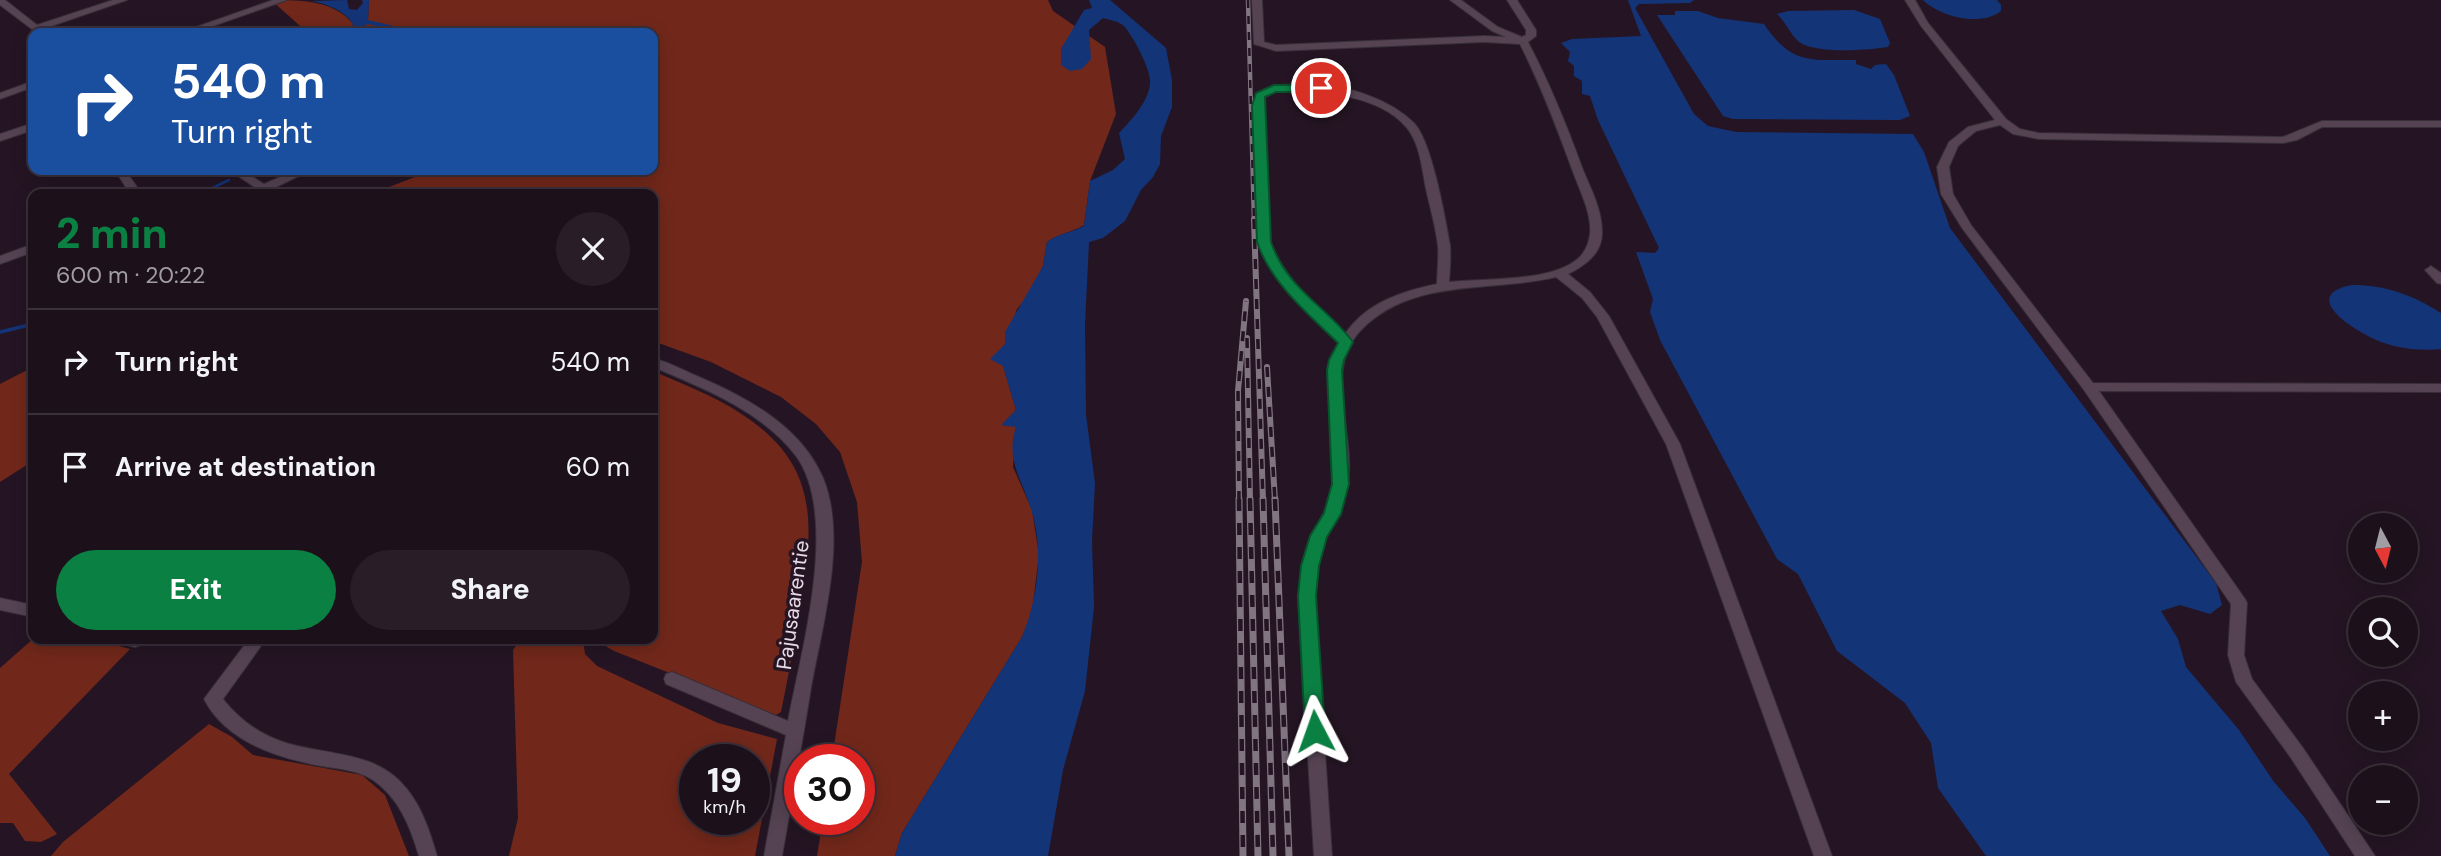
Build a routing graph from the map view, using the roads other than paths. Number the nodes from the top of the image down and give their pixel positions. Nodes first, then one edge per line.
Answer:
1 (122, 0) edge
2 (282, 0) edge
3 (1257, 0) edge
4 (1457, 0) edge
5 (1512, 0) edge
6 (1910, 0) edge
7 (0, 1) edge
8 (36, 28) edge
9 (45, 28) edge
10 (199, 28) edge
11 (1523, 41) junction
12 (28, 86) edge
13 (0, 96) edge
14 (2002, 121) junction
15 (2439, 126) edge
16 (28, 127) edge
17 (0, 138) edge
18 (243, 175) edge
19 (296, 175) edge
20 (265, 189) edge
21 (272, 189) edge
22 (28, 250) edge
23 (0, 260) edge
24 (1559, 273) junction
25 (1443, 288) junction
26 (1346, 342) junction
27 (658, 364) edge
28 (2089, 387) junction
29 (2441, 388) edge
30 (0, 604) edge
31 (28, 610) edge
32 (254, 644) edge
33 (672, 679) dead end
34 (795, 730) junction
35 (428, 856) edge
36 (773, 856) edge
37 (1323, 856) edge
38 (1823, 856) edge
39 (2366, 856) edge

1 - 9 street
2 - 10 street
3 - 11 street
4 - 11 street
5 - 11 street
6 - 14 street
7 - 8 street
11 - 24 street
12 - 13 street
14 - 15 street
14 - 28 street
16 - 17 street
18 - 20 street
19 - 21 street
22 - 23 street
24 - 25 street
24 - 38 street
25 - 26 street
25 - 26 street
26 - 37 street
27 - 34 street, Pajusaarentie
28 - 29 street
28 - 39 street
30 - 31 street
32 - 35 street
33 - 34 street
34 - 36 street, Pajusaarentie

